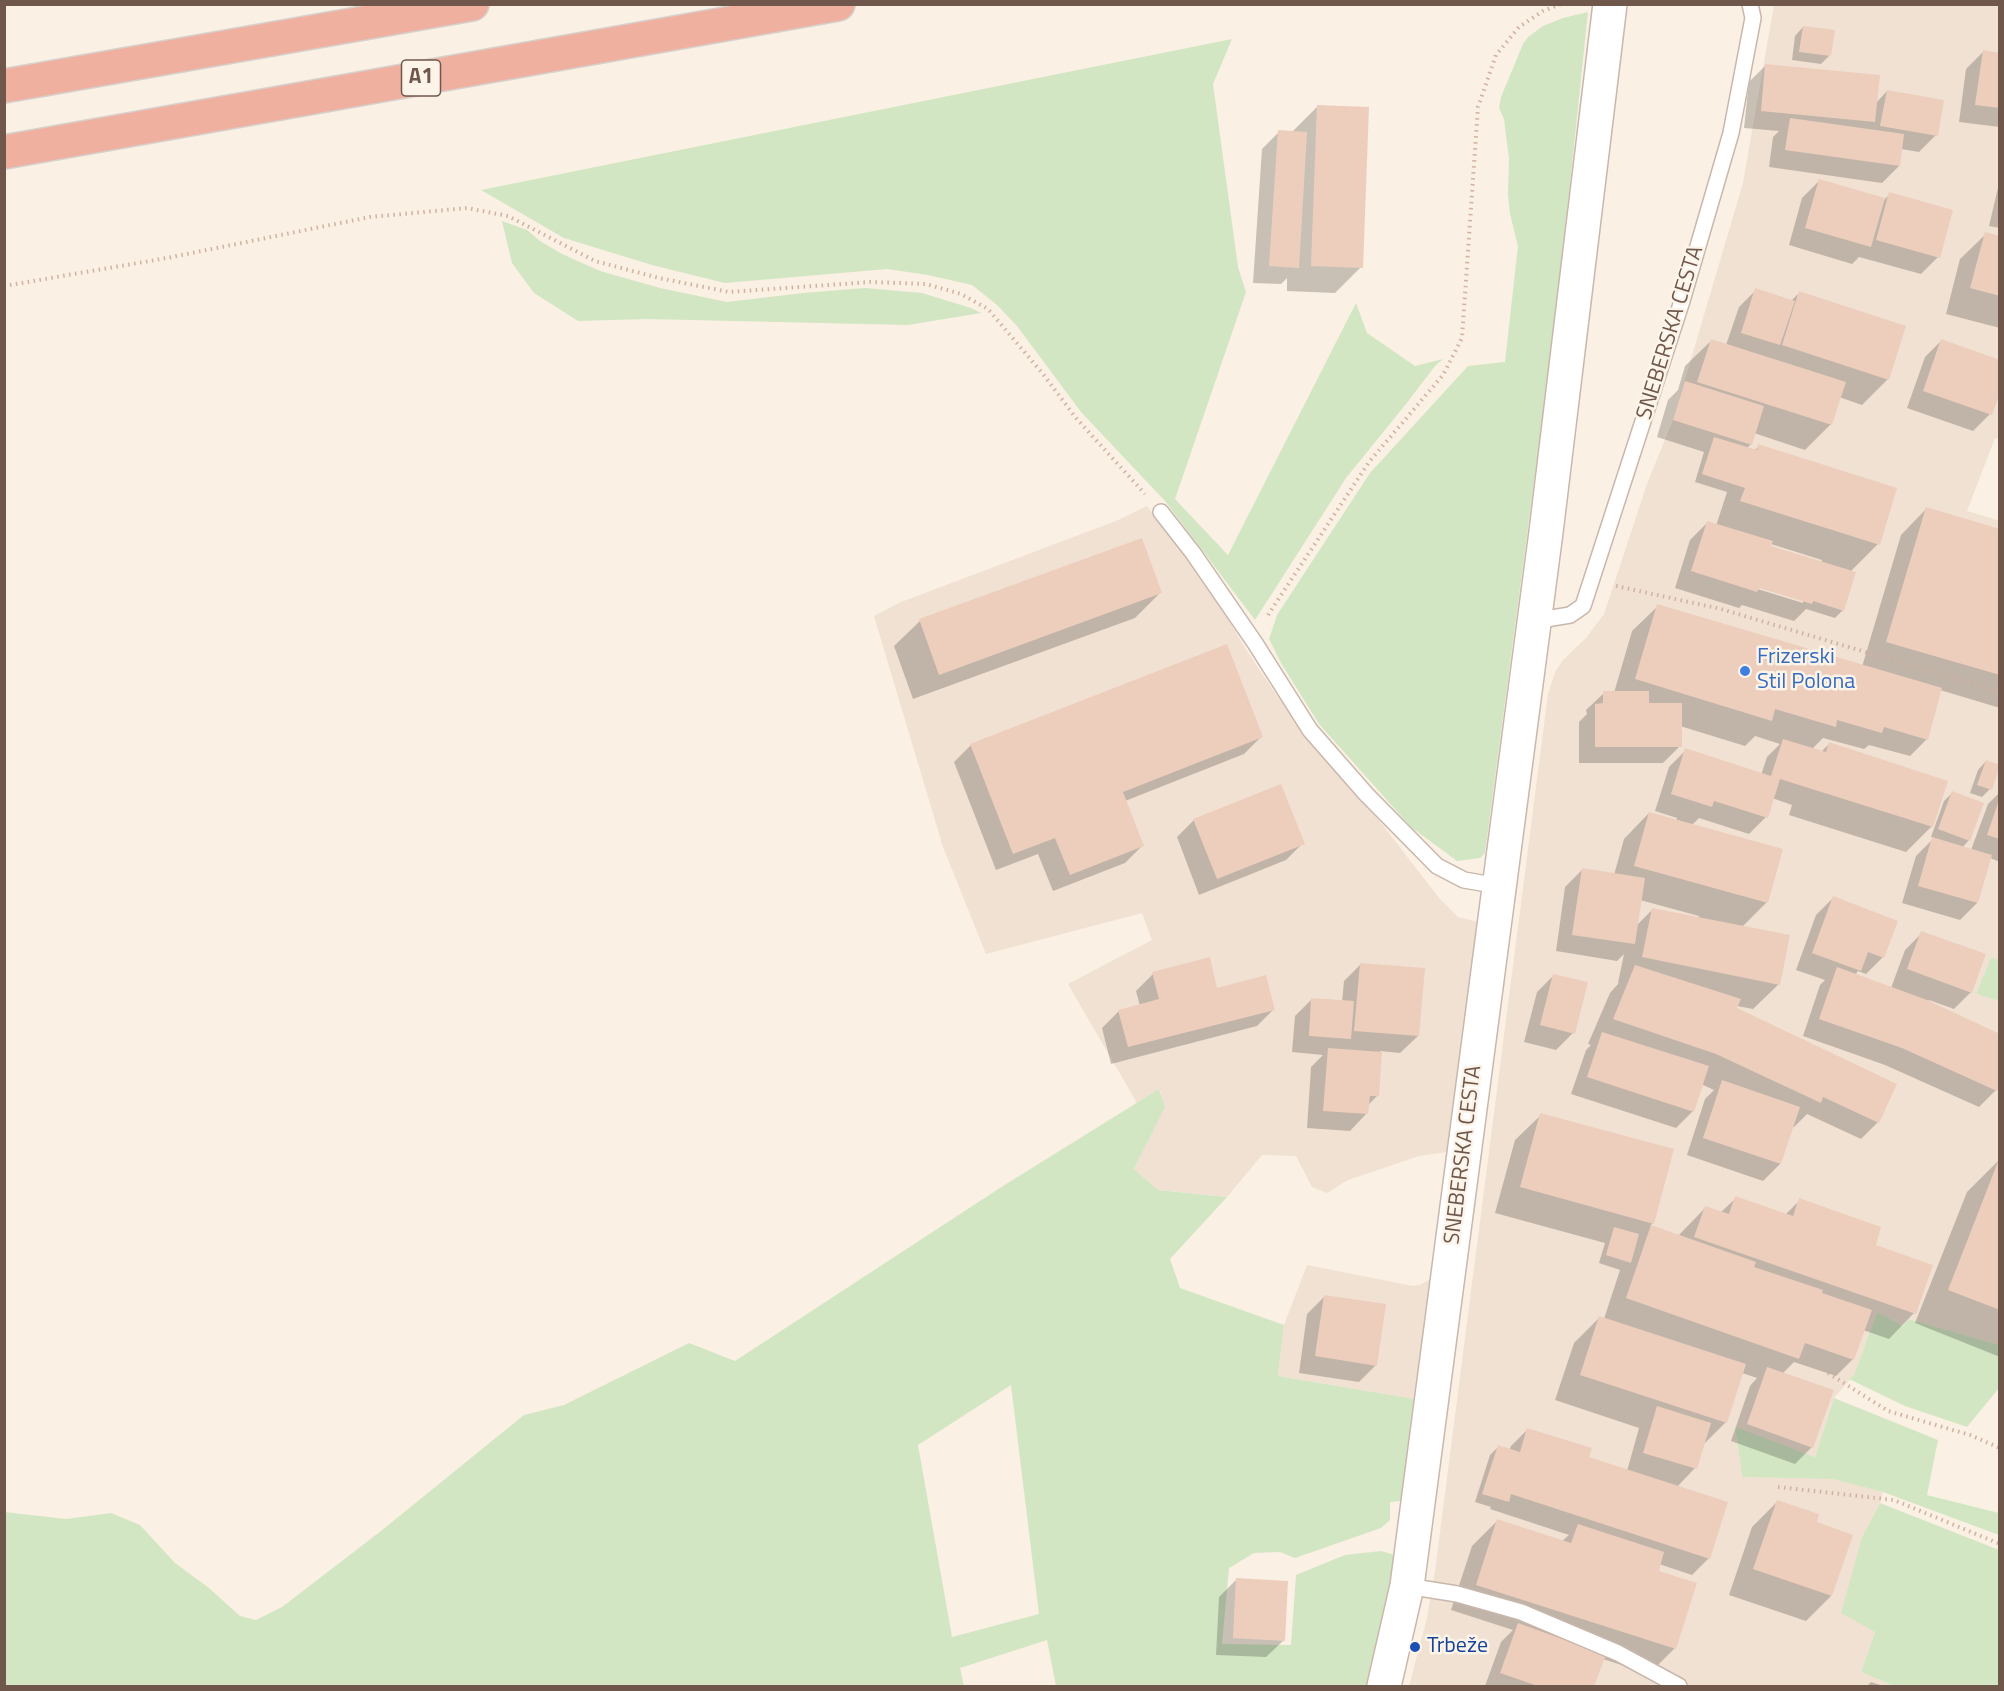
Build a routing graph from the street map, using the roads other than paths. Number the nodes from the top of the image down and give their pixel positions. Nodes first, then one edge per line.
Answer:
1 (472, 4) edge
2 (838, 4) edge
3 (1610, 4) edge
4 (1750, 4) edge
5 (4, 86) edge
6 (4, 152) edge
7 (1161, 512) road end
8 (1534, 621) junction
9 (1499, 886) junction
10 (1407, 1586) junction
11 (1384, 1686) edge
12 (1679, 1686) edge

1 - 5 highway
2 - 6 highway, A1
3 - 8 street, SNEBERSKA CESTA
4 - 8 lane, SNEBERSKA CESTA
7 - 9 lane
8 - 9 street, SNEBERSKA CESTA
9 - 10 street, SNEBERSKA CESTA
10 - 11 street, SNEBERSKA CESTA
10 - 12 lane

